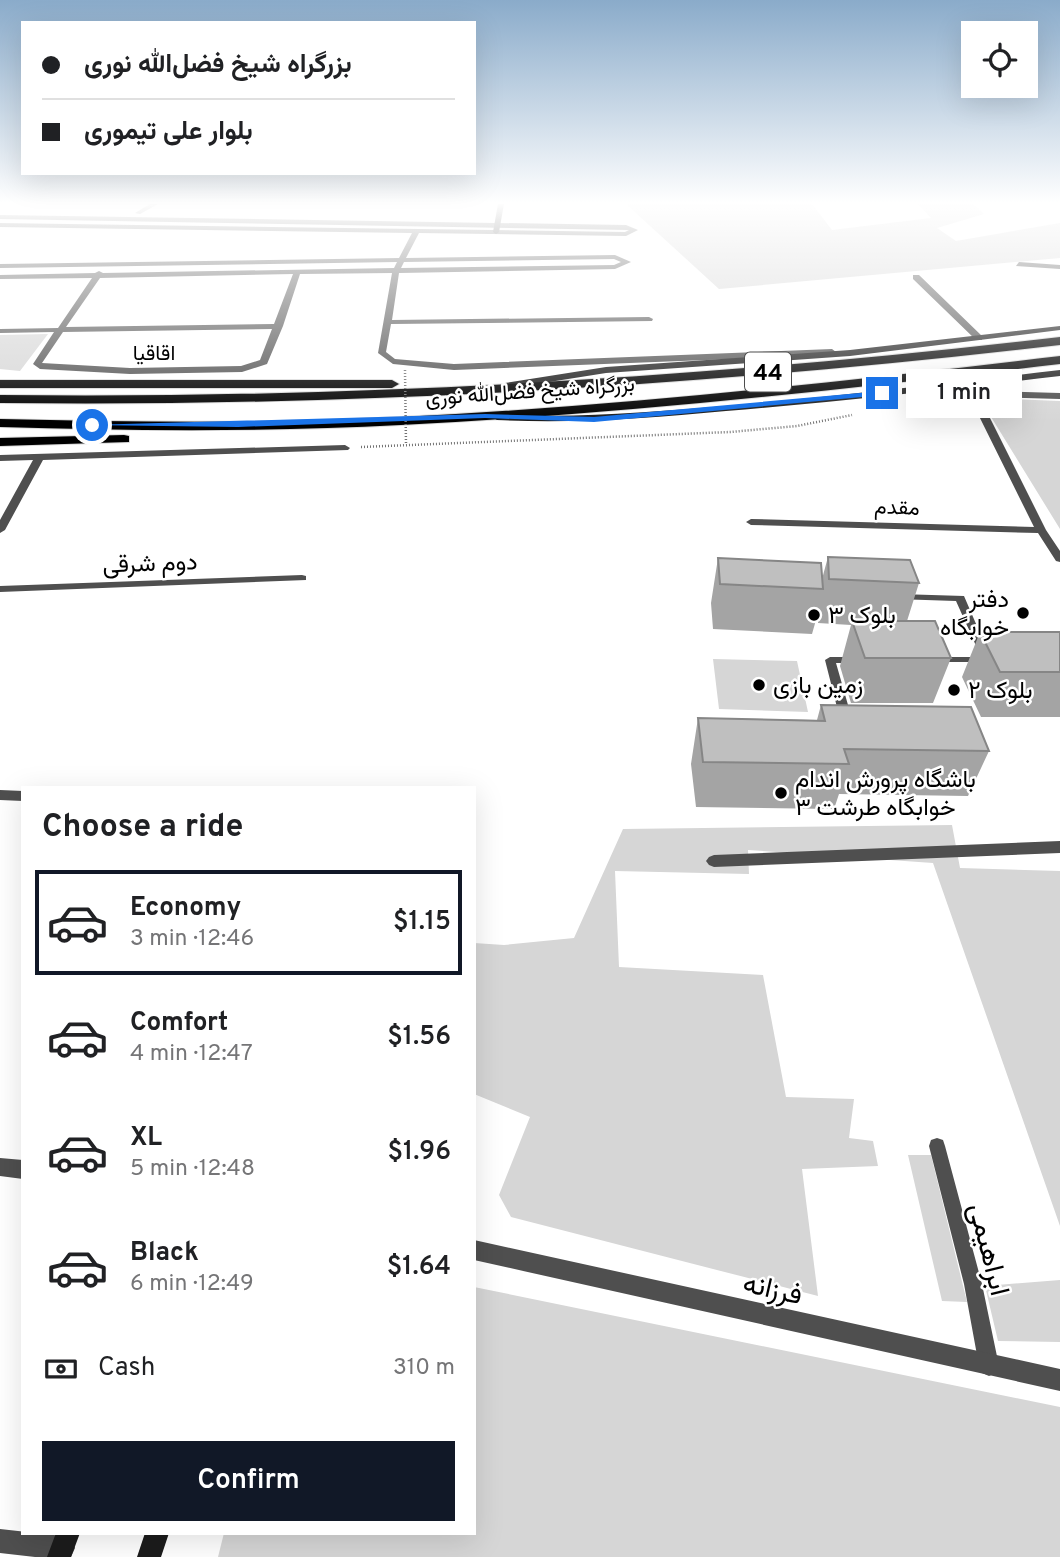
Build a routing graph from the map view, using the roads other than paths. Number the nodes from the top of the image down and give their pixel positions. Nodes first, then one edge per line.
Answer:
1 (97, 276) edge
2 (0, 277) edge
3 (33, 277) edge
4 (296, 277) edge
5 (395, 277) edge
6 (916, 277) dead end
7 (649, 319) dead end
8 (387, 323) junction
9 (279, 326) junction
10 (1060, 328) edge
11 (60, 330) junction
12 (0, 331) edge
13 (979, 338) junction
14 (1060, 341) edge
15 (850, 353) junction
16 (1060, 360) edge
17 (0, 373) edge
18 (1060, 373) edge
19 (0, 384) edge
20 (143, 384) junction
21 (474, 391) junction
22 (1060, 396) edge
23 (0, 399) edge
24 (485, 416) junction
25 (436, 419) junction
26 (0, 423) edge
27 (0, 442) edge
28 (345, 448) road end
29 (0, 458) edge
30 (39, 458) junction
31 (751, 522) dead end
32 (0, 530) edge
33 (1041, 530) junction
34 (1060, 559) edge
35 (302, 578) dead end
36 (0, 589) edge
37 (891, 597) edge
38 (869, 660) edge
39 (921, 660) edge
40 (850, 737) edge
41 (0, 795) edge
42 (21, 796) edge
43 (1060, 847) edge
44 (715, 861) dead end
45 (937, 1146) dead end
46 (0, 1167) edge
47 (21, 1170) edge
48 (476, 1250) edge
49 (989, 1366) junction
50 (1060, 1380) edge
51 (156, 1535) edge
52 (0, 1541) edge
53 (63, 1546) edge
54 (149, 1557) edge

1 - 11 street
2 - 3 street
4 - 9 street
5 - 8 street
6 - 13 street
7 - 8 street
8 - 15 street
9 - 11 street
9 - 11 street, اقاقیا
10 - 13 street
11 - 12 street
13 - 15 street
14 - 21 highway, بزرگراه شیخ فضل‌الله نوری / 44
15 - 21 street
16 - 24 highway, بزرگراه شیخ فضل‌الله نوری / 44
17 - 20 highway
18 - 24 street
19 - 20 highway
20 - 21 highway
21 - 23 highway, بزرگراه شیخ فضل‌الله نوری / 44
22 - 33 street
24 - 25 highway, بزرگراه شیخ فضل‌الله نوری / 44
25 - 26 highway, بزرگراه شیخ فضل‌الله نوری / 44
25 - 27 highway
28 - 30 street
29 - 30 street
30 - 32 street
31 - 33 street, مقدم
33 - 34 street
35 - 36 street, دوم شرقی
37 - 39 lane
38 - 40 lane
41 - 42 street
43 - 44 street
45 - 49 lane, ابراهیمی
46 - 47 street
48 - 49 street, فرزانه
49 - 50 street, فرزانه
51 - 54 street
52 - 53 street

